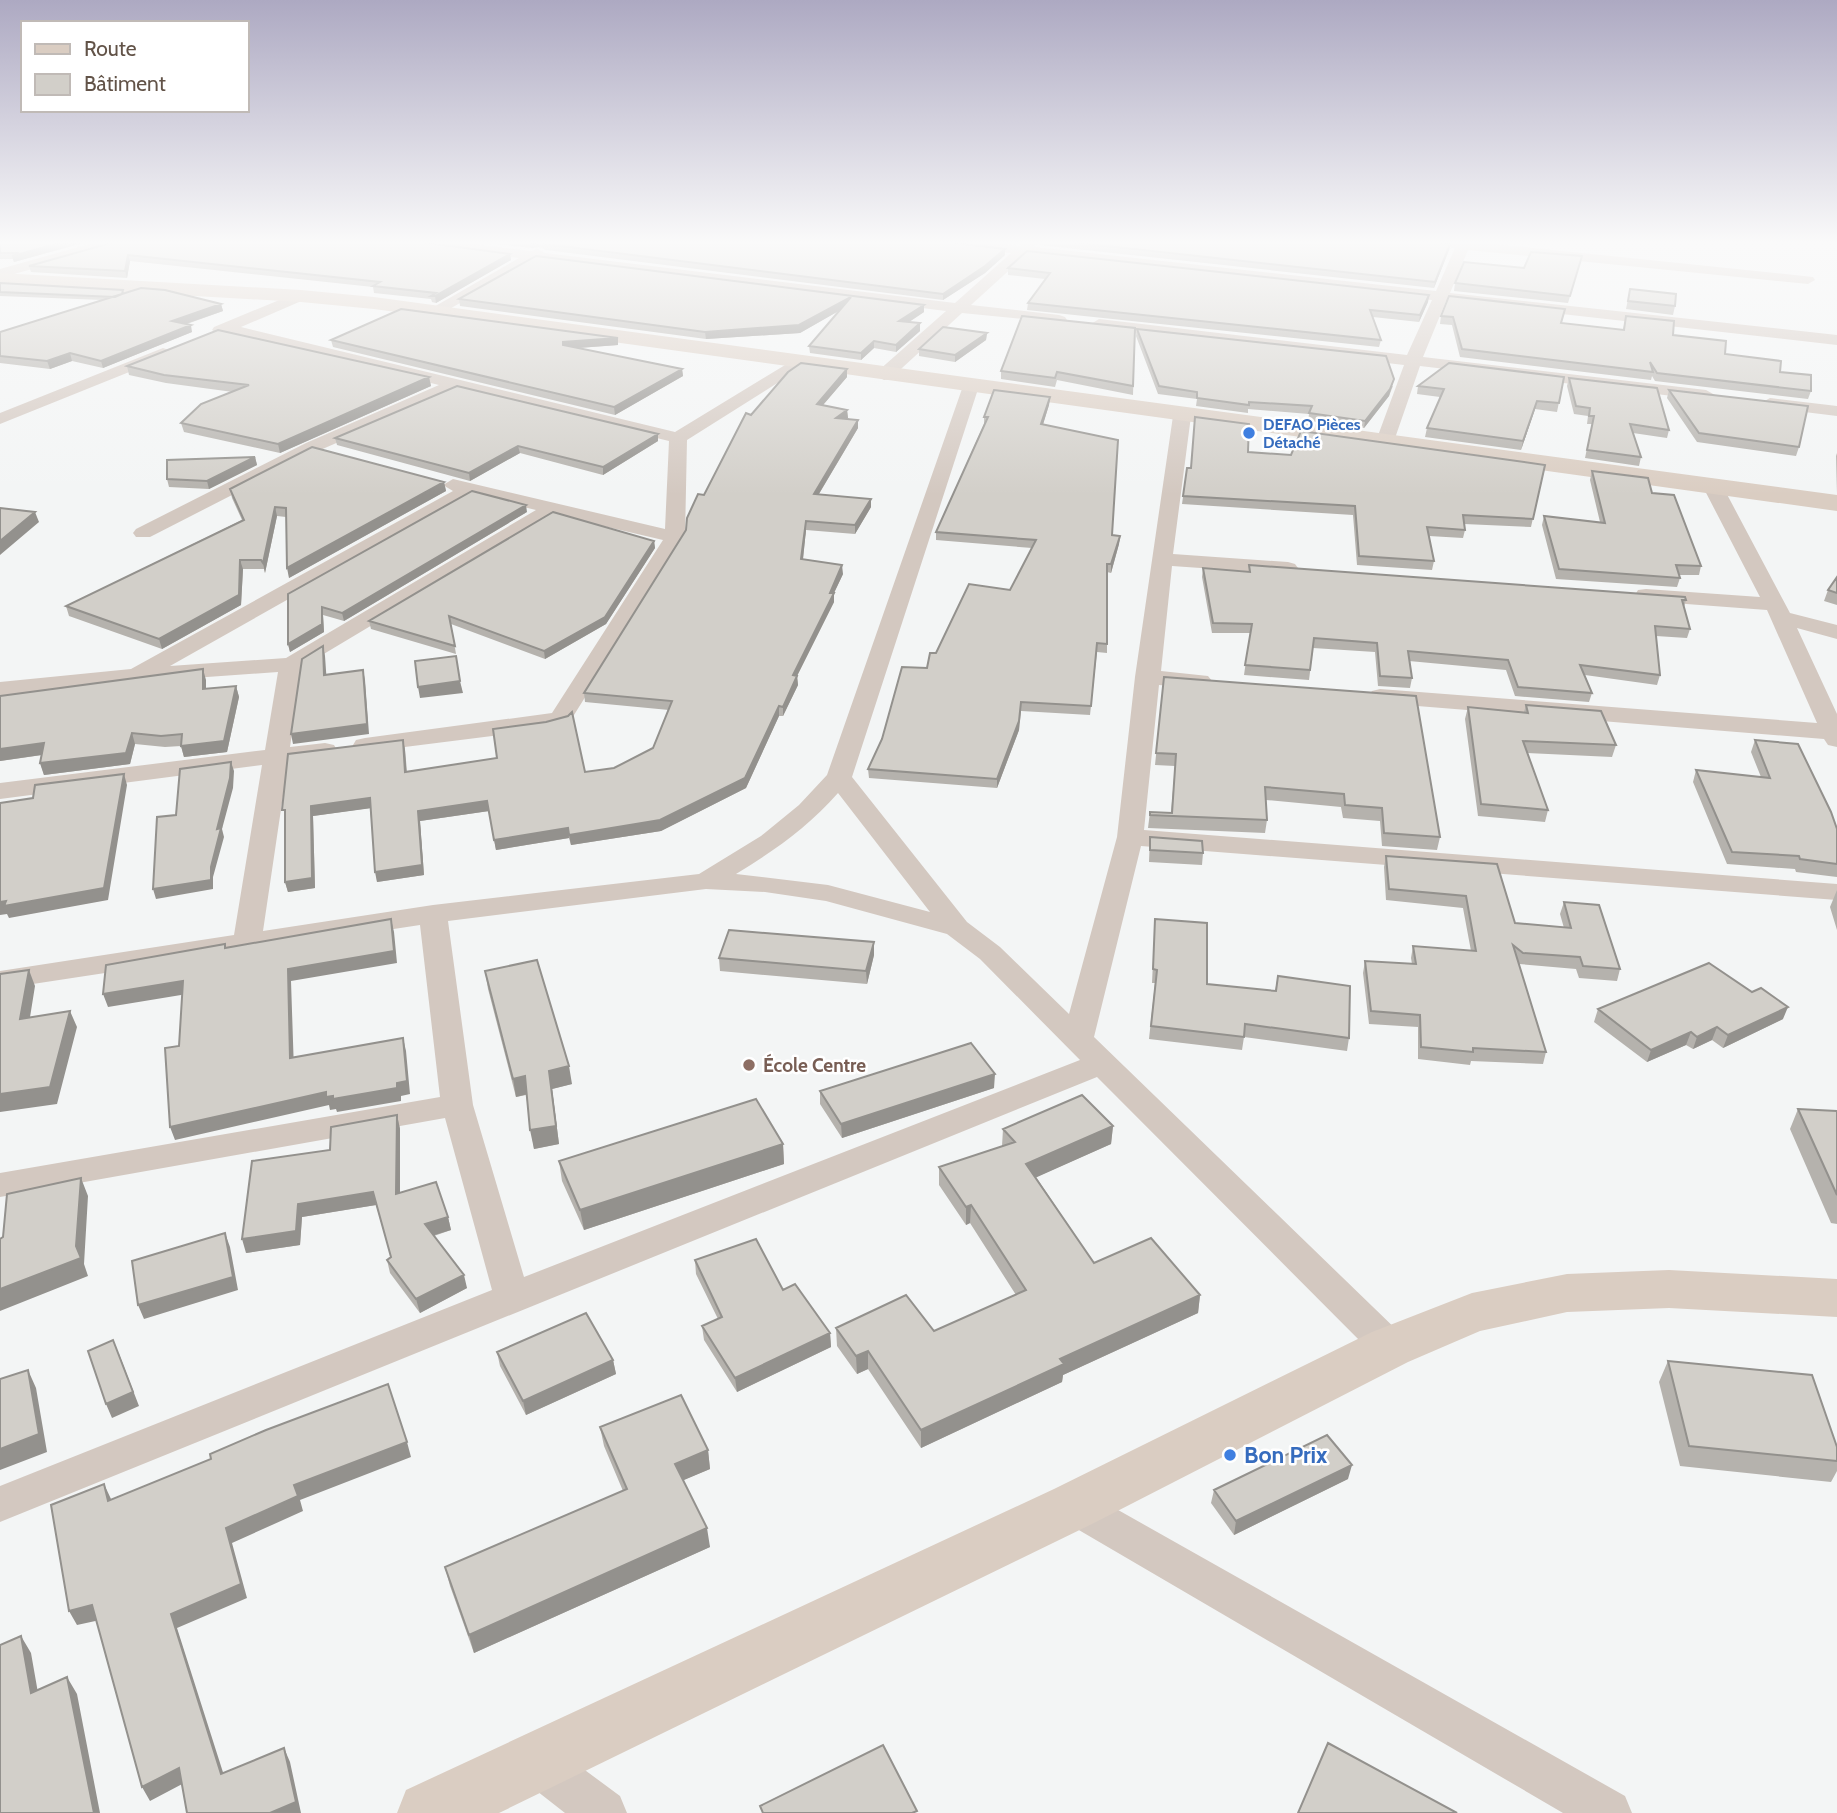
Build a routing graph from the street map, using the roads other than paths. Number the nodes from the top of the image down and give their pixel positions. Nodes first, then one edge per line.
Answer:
1 (231, 326) edge
2 (539, 326) edge
3 (941, 326) edge
4 (1110, 326) edge
5 (1428, 326) edge
6 (1710, 326) edge
7 (225, 328) junction
8 (200, 338) edge
9 (1837, 340) edge
10 (175, 348) edge
11 (1414, 359) junction
12 (801, 363) junction
13 (884, 374) junction
14 (456, 384) junction
15 (971, 386) junction
16 (1728, 397) edge
17 (1755, 401) edge
18 (1837, 411) edge
19 (1182, 415) junction
20 (0, 419) edge
21 (678, 438) junction
22 (1385, 440) junction
23 (312, 447) junction
24 (338, 454) edge
25 (430, 479) edge
26 (1712, 485) junction
27 (470, 489) junction
28 (1837, 503) edge
29 (556, 507) junction
30 (143, 533) dead end
31 (675, 537) junction
32 (1161, 559) junction
33 (1315, 570) edge
34 (1621, 593) edge
35 (1777, 611) junction
36 (1837, 632) edge
37 (291, 664) junction
38 (136, 675) junction
39 (1147, 677) junction
40 (1229, 684) edge
41 (0, 689) edge
42 (1353, 694) edge
43 (1835, 736) edge
44 (278, 756) junction
45 (839, 777) junction
46 (0, 791) edge
47 (1130, 837) junction
48 (706, 881) junction
49 (1837, 892) edge
50 (433, 914) junction
51 (957, 928) junction
52 (247, 941) junction
53 (0, 980) edge
54 (1090, 1051) junction
55 (457, 1105) junction
56 (0, 1185) edge
57 (512, 1297) junction
58 (1837, 1298) edge
59 (1390, 1347) junction
60 (0, 1504) edge
61 (1074, 1506) junction
62 (535, 1761) junction
63 (429, 1813) edge
64 (603, 1813) edge
65 (1608, 1813) edge

1 - 7 street
2 - 12 street
3 - 13 street
4 - 11 street
5 - 11 street
6 - 9 street
7 - 8 street
7 - 14 street
10 - 20 street
11 - 16 street
11 - 22 street
12 - 13 street
12 - 21 street
13 - 15 street
14 - 21 street
14 - 23 street
15 - 19 street
15 - 45 street
17 - 18 street
19 - 22 street
19 - 32 street
21 - 31 street
22 - 26 street
23 - 24 street
23 - 30 street
25 - 27 street
26 - 28 street
26 - 35 street
27 - 29 street
27 - 38 street
29 - 31 street
29 - 37 street
31 - 44 street
32 - 33 street
32 - 39 street
34 - 35 street
35 - 36 street
35 - 43 street
37 - 38 street
37 - 44 street
38 - 41 street
39 - 40 street
39 - 47 street
42 - 43 street
44 - 46 street
44 - 52 street
45 - 48 street
45 - 51 street
47 - 49 street
47 - 54 street
48 - 50 street
48 - 51 street
50 - 52 street
50 - 55 street
51 - 54 street
52 - 53 street
54 - 57 street
54 - 59 street
55 - 56 street
55 - 57 street
57 - 60 street
58 - 59 street
59 - 61 street
61 - 62 street
61 - 65 street
62 - 63 street
62 - 64 street

